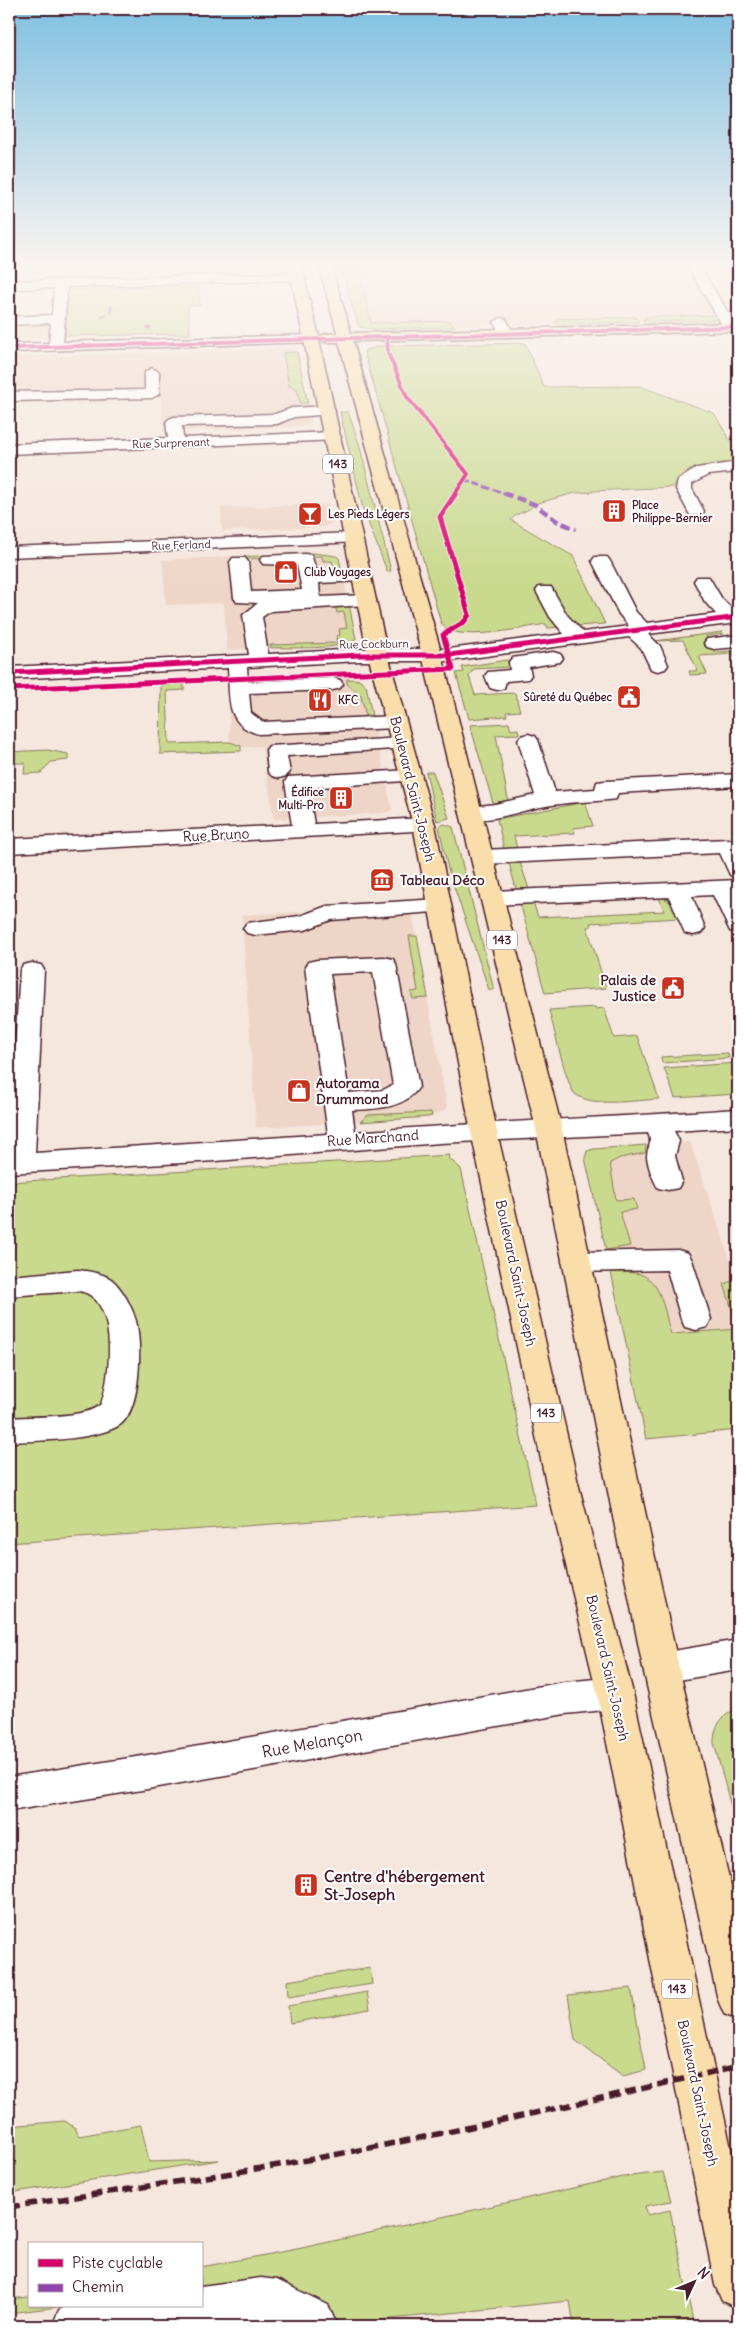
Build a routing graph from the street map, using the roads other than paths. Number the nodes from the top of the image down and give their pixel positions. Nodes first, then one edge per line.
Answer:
1 (318, 371) edge
2 (354, 371) edge
3 (152, 372) dead end
4 (9, 397) edge
5 (327, 411) junction
6 (333, 437) junction
7 (176, 442) junction
8 (9, 449) edge
9 (738, 467) edge
10 (696, 511) dead end
11 (353, 538) junction
12 (229, 543) junction
13 (9, 552) edge
14 (601, 560) dead end
15 (239, 562) junction
16 (362, 576) junction
17 (309, 578) junction
18 (702, 582) dead end
19 (545, 591) dead end
20 (367, 600) junction
21 (732, 622) edge
22 (638, 630) junction
23 (578, 638) junction
24 (558, 641) junction
25 (738, 641) edge
26 (714, 643) dead end
27 (329, 648) junction
28 (257, 651) junction
29 (378, 655) junction
30 (432, 655) junction
31 (237, 661) junction
32 (658, 665) dead end
33 (9, 672) edge
34 (497, 684) dead end
35 (239, 688) junction
36 (336, 704) junction
37 (396, 722) junction
38 (528, 740) dead end
39 (402, 744) junction
40 (279, 772) dead end
41 (411, 776) junction
42 (738, 780) edge
43 (547, 800) junction
44 (470, 813) junction
45 (424, 825) junction
46 (304, 830) junction
47 (9, 846) edge
48 (482, 857) junction
49 (738, 870) edge
50 (730, 888) edge
51 (678, 890) junction
52 (492, 898) junction
53 (439, 906) junction
54 (738, 926) edge
55 (255, 928) dead end
56 (693, 928) dead end
57 (32, 970) dead end
58 (338, 1102) junction
59 (738, 1118) edge
60 (658, 1124) junction
61 (549, 1129) junction
62 (484, 1132) junction
63 (343, 1140) junction
64 (15, 1163) edge
65 (668, 1180) dead end
66 (577, 1262) junction
67 (9, 1286) edge
68 (696, 1318) dead end
69 (9, 1430) edge
70 (738, 1655) edge
71 (661, 1668) junction
72 (615, 1693) junction
73 (9, 1794) edge
74 (738, 2000) edge
75 (738, 2285) edge
76 (312, 2321) dead end
77 (76, 2326) edge

1 - 5 main road, Boulevard Saint-Joseph / 143
2 - 30 main road, 143
3 - 4 street
5 - 6 main road, Boulevard Saint-Joseph / 143
5 - 7 street
6 - 7 street, Rue Surprenant
6 - 11 main road, Boulevard Saint-Joseph / 143
7 - 8 street, Rue Surprenant
9 - 10 street
11 - 12 street, Rue Ferland
11 - 16 main road, Boulevard Saint-Joseph / 143
12 - 13 street, Rue Ferland
12 - 15 street
14 - 22 street
15 - 17 street
15 - 17 street
16 - 17 street
16 - 20 main road, Boulevard Saint-Joseph / 143
18 - 21 street
19 - 23 street
20 - 28 street
20 - 29 main road, Boulevard Saint-Joseph / 143
21 - 22 street, Rue Cockburn
22 - 23 street, Rue Cockburn
22 - 32 street
23 - 24 street, Rue Cockburn
24 - 30 street, Rue Cockburn
24 - 34 street
25 - 26 street
27 - 28 street, Rue Cockburn
27 - 29 street, Rue Cockburn
27 - 36 street
28 - 31 street, Rue Cockburn
29 - 30 street, Rue Cockburn
29 - 37 main road, Boulevard Saint-Joseph / 143
30 - 44 main road, 143
31 - 33 street, Rue Cockburn
31 - 35 street
35 - 36 street
35 - 36 street
36 - 37 street
37 - 39 main road, Boulevard Saint-Joseph / 143
38 - 43 street
39 - 40 street
39 - 41 main road, Boulevard Saint-Joseph / 143
41 - 45 main road, Boulevard Saint-Joseph / 143
41 - 46 street
42 - 43 street
43 - 44 street
44 - 48 main road, 143
45 - 46 street, Rue Bruno
45 - 53 main road, Boulevard Saint-Joseph / 143
46 - 47 street, Rue Bruno
48 - 49 street
48 - 52 main road, 143
50 - 51 street
50 - 54 street
51 - 52 street
51 - 56 street
52 - 61 main road, 143
53 - 55 street
53 - 62 main road, Boulevard Saint-Joseph / 143
57 - 64 street
58 - 58 street
58 - 63 street
59 - 60 street, Rue Marchand
60 - 61 street, Rue Marchand
60 - 65 street
61 - 62 street, Rue Marchand
61 - 66 main road, 143
62 - 63 street, Rue Marchand
62 - 72 main road, Boulevard Saint-Joseph / 143
63 - 64 street, Rue Marchand
66 - 68 street
66 - 71 main road, 143
67 - 69 street
70 - 71 street
71 - 74 main road, 143
72 - 73 street, Rue Melançon
72 - 75 main road, Boulevard Saint-Joseph / 143
76 - 77 street

